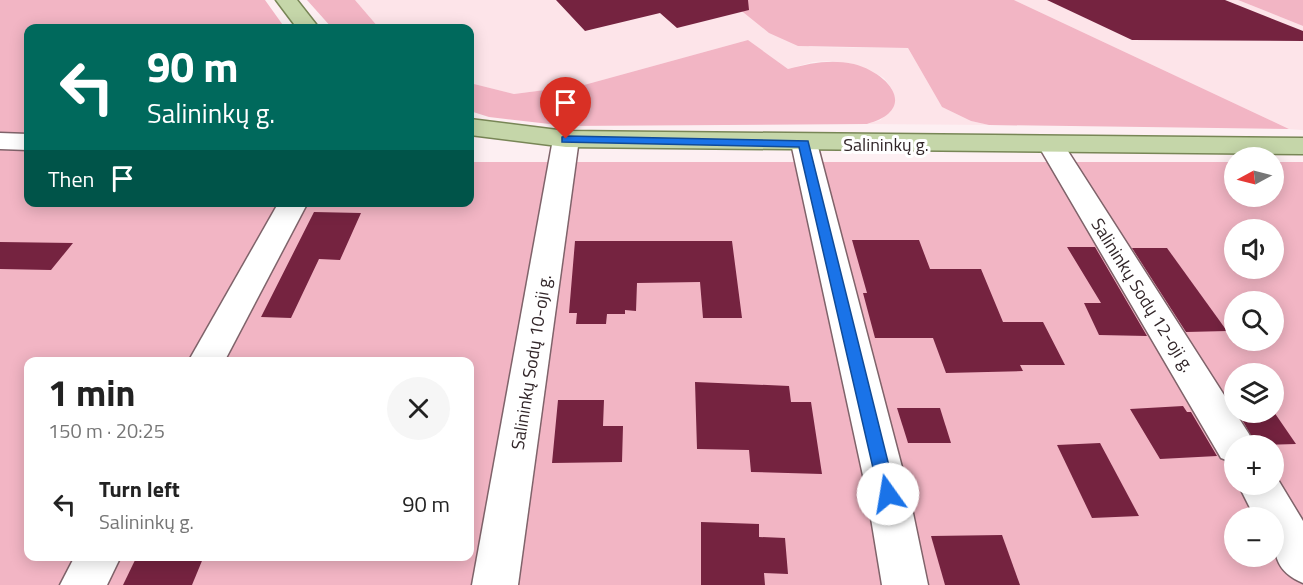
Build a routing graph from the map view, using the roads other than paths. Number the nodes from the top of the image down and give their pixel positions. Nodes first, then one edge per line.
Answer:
1 (286, 0) edge
2 (305, 24) edge
3 (474, 128) edge
4 (566, 139) junction
5 (0, 141) edge
6 (24, 142) edge
7 (804, 143) junction
8 (1051, 144) junction
9 (1303, 146) edge
10 (291, 207) edge
11 (209, 357) edge
12 (1228, 435) edge
13 (1264, 495) edge
14 (96, 561) edge
15 (1303, 562) edge
16 (83, 585) edge
17 (495, 585) edge
18 (905, 585) edge

1 - 2 main road
3 - 4 main road, Salininkų g.
4 - 7 main road, Salininkų g.
4 - 17 street, Salininkų Sodų 10-oji g.
5 - 6 street
7 - 8 main road, Salininkų g.
7 - 18 street
8 - 9 main road, Salininkų g.
8 - 12 street, Salininkų Sodų 12-oji g.
10 - 11 street
13 - 15 street
14 - 16 street

